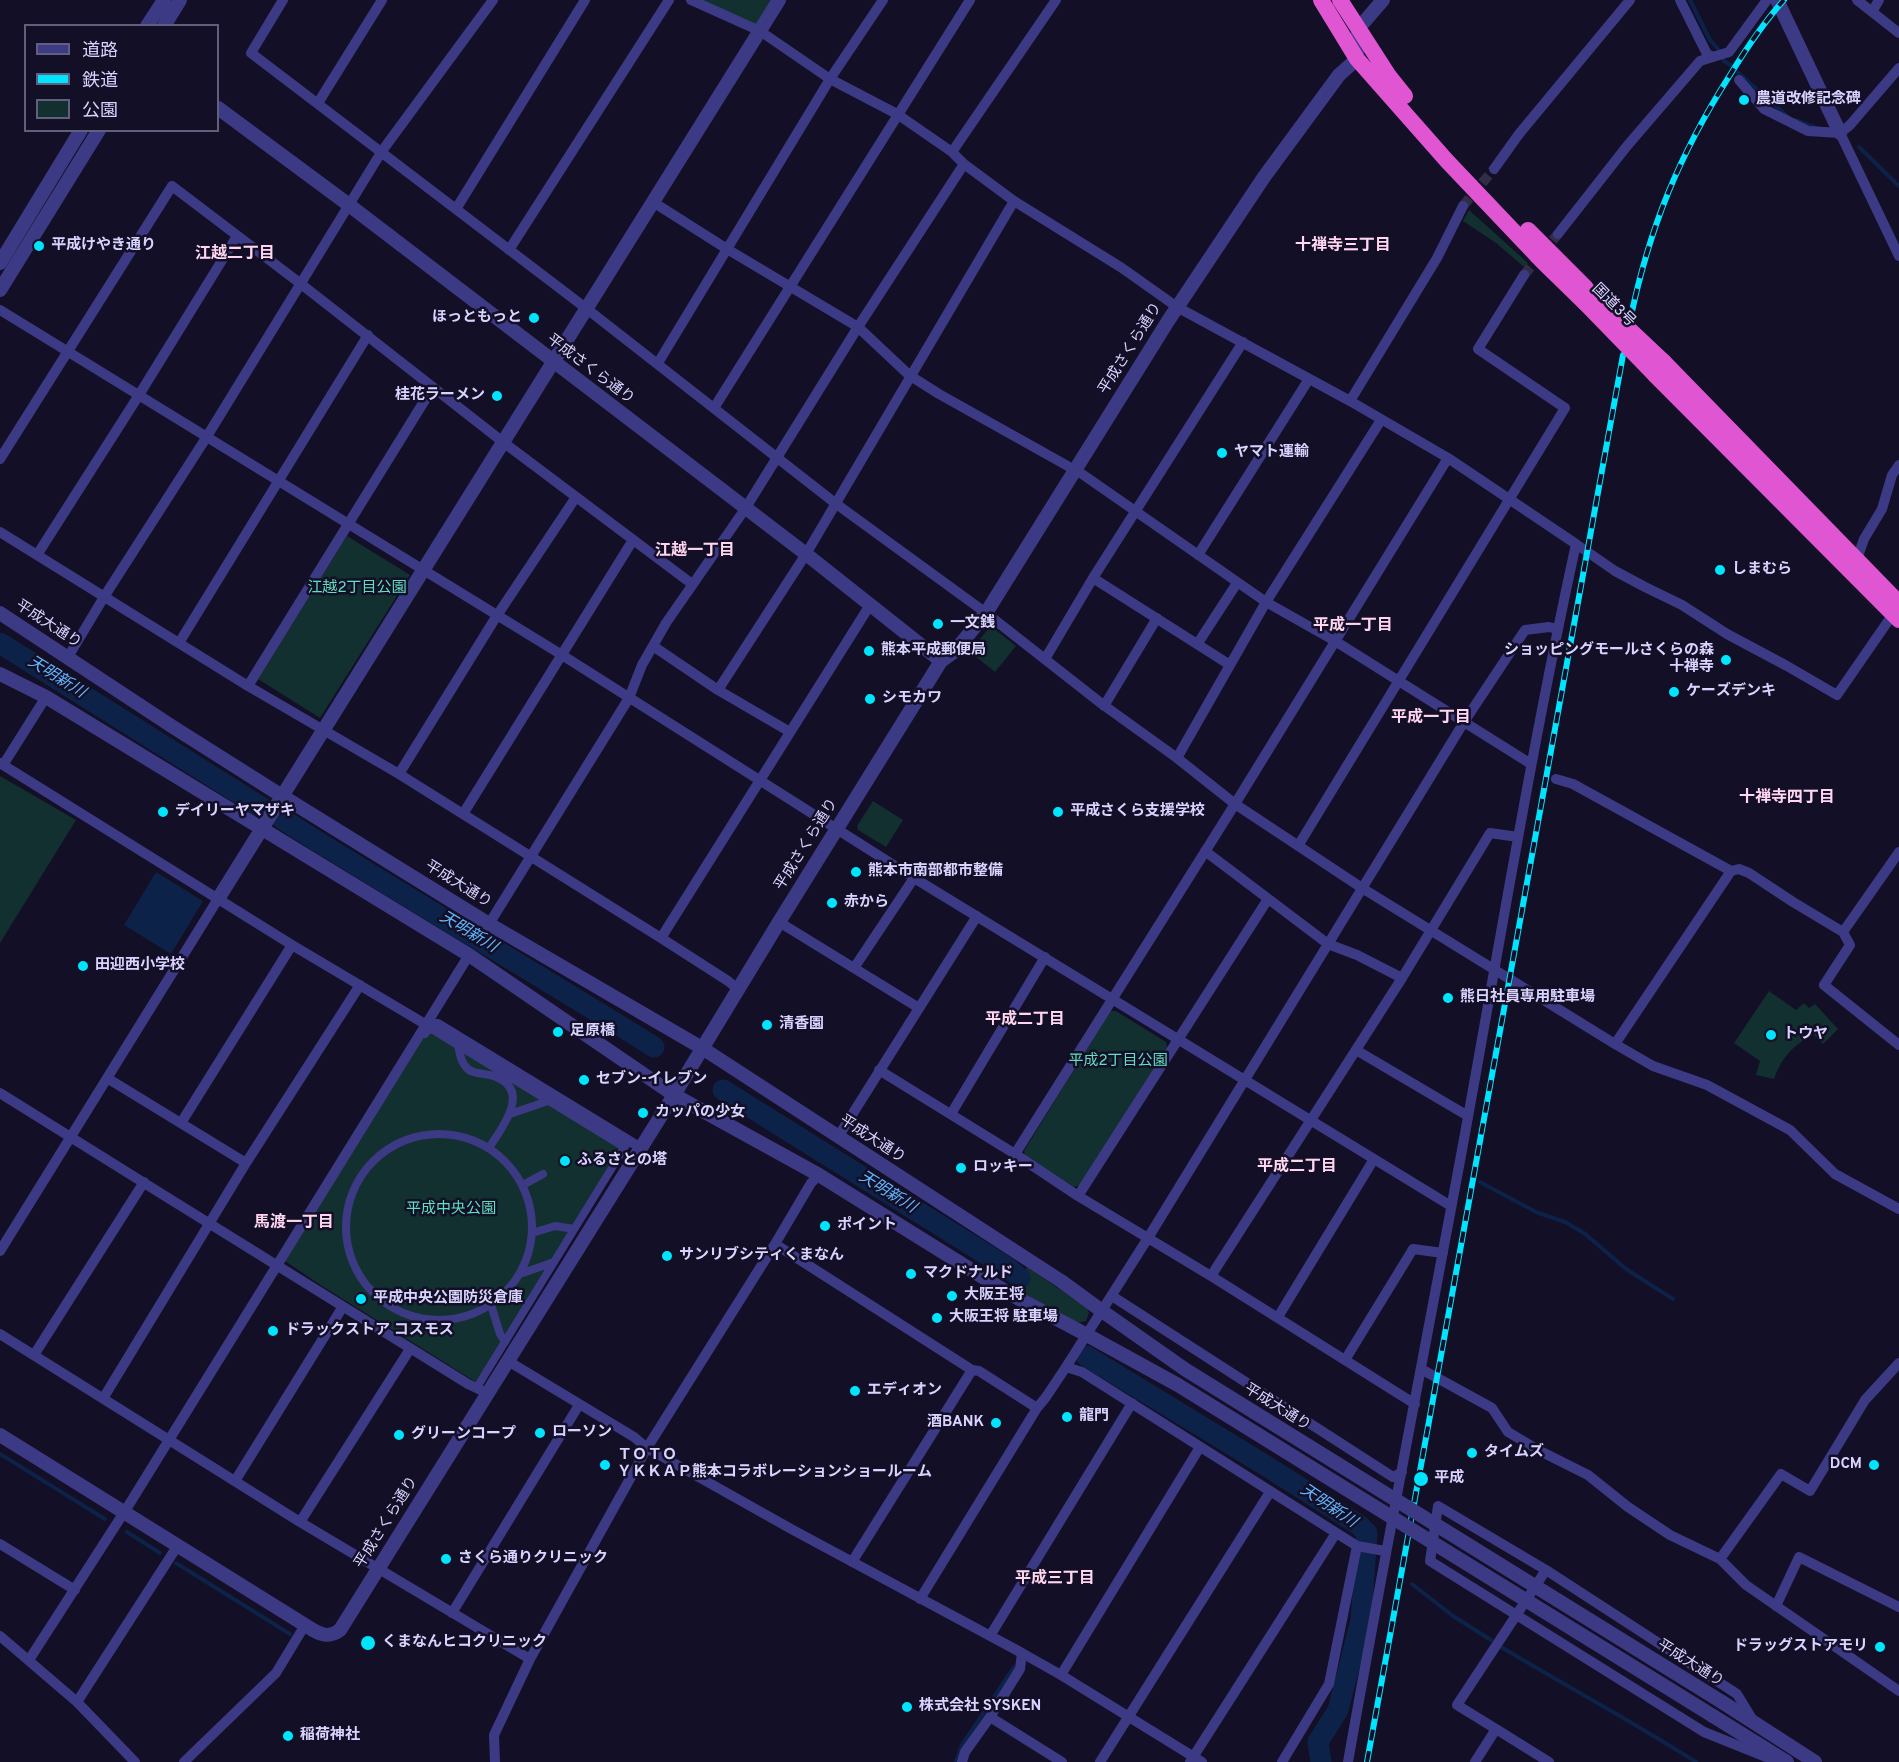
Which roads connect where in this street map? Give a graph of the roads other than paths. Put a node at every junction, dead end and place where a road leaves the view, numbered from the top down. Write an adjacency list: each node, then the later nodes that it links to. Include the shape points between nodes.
1 (164, 0): 23 (street)
2 (180, 0): 24 (street)
3 (283, 0): 33 (street, via 251,52)
4 (382, 0): 33 (street)
5 (493, 0): 39 (street)
6 (585, 0): 47 (street)
7 (669, 0): 51 (street)
8 (691, 0): 26 (street)
9 (778, 0): 26 (street)
10 (883, 0): 31 (street)
11 (970, 0): 35 (street)
12 (1056, 0): 40 (street)
13 (1321, 0): 29 (highway, 国道3号)
14 (1340, 0): 25 (highway, 国道3号)
15 (1383, 0): 25 (street)
16 (1630, 0): 42 (street, via 1518,134)
17 (1680, 0): 28 (street, via 1707,54)
18 (1767, 0): 28 (street, via 1729,52)
19 (1777, 0): 38 (street)
20 (1857, 0): 22 (street)
21 (1879, 0): 22 (street)
22 (1872, 12): 27 (street)
23 (148, 24)
24 (165, 24)
25 (1358, 29): 29 (street); 58 (highway, 国道3号, via 1423,119)
26 (760, 31): 31 (street); 44 (street)
27 (1899, 33)
28 (1715, 56): 48 (street, via 1700,61)
29 (1357, 59): 58 (highway, 国道3号, via 1542,261); 59 (street, 平成さくら通り, via 1339,75 1264,177)
30 (1899, 68): 38 (street)
31 (830, 79): 35 (street); 50 (street)
32 (1739, 80): 38 (street, via 1764,110 1808,131)
33 (318, 103): 39 (street)
34 (219, 109): 45 (street, 平成さくら通り)
35 (897, 114): 40 (street); 56 (street)
36 (80, 132): 53 (street)
37 (98, 132): 57 (street)
38 (1840, 133): 52 (street)
39 (382, 151): 45 (street); 47 (street)
40 (952, 152): 41 (street)
41 (964, 164): 43 (street); 62 (street)
42 (1494, 169)
43 (1014, 201): 59 (street); 69 (street)
44 (653, 202): 50 (street); 60 (street)
45 (349, 205): 55 (street); 66 (street, 平成さくら通り)
46 (1462, 206): 73 (street, via 1437,258)
47 (456, 209): 51 (street)
48 (1558, 234)
49 (237, 236): 55 (street); 65 (street, via 172,186); 72 (street)
50 (727, 249): 56 (street); 67 (street)
51 (509, 250): 60 (street)
52 (1899, 256)
53 (0, 262)
54 (1524, 275): 85 (street, via 1478,349 1565,408)
55 (301, 284): 63 (street); 76 (street)
56 (792, 286): 62 (street); 74 (street)
57 (0, 290)
58 (1590, 299): 68 (highway, 国道3号, bridge)
59 (1177, 307): 64 (street); 82 (street, 平成さくら通り)
60 (586, 309): 66 (street); 67 (street)
61 (0, 310): 65 (street)
62 (858, 327): 69 (street); 78 (street)
63 (368, 336): 71 (street); 83 (street)
64 (1243, 342): 70 (street); 88 (street)
65 (68, 353): 72 (street); 80 (street)
66 (553, 362): 77 (street); 87 (street, 平成さくら通り)
67 (658, 363): 74 (street)
68 (1659, 368): 96 (highway, 国道3号); 104 (highway, 国道3号)
69 (909, 375): 82 (street); 86 (street)
70 (1310, 379): 73 (street); 95 (street)
71 (432, 387): 77 (street); 89 (street)
72 (139, 395): 76 (street); 94 (street)
73 (1350, 401): 75 (street)
74 (714, 408): 78 (street)
75 (1381, 420): 79 (street); 102 (street)
76 (206, 438): 83 (street); 101 (street)
77 (503, 442): 84 (street); 97 (street)
78 (777, 457): 86 (street); 87 (street)
79 (1448, 458): 85 (street); 110 (street)
80 (0, 459)
81 (1899, 465): 96 (street)
82 (1075, 471): 88 (street); 106 (street, 平成さくら通り)
83 (278, 482): 89 (street); 111 (street)
84 (576, 497): 91 (street); 107 (street)
85 (1510, 500): 92 (street); 120 (street)
86 (835, 502): 93 (street); 106 (street)
87 (745, 509): 93 (street, 平成さくら通り); 100 (street)
88 (1136, 512): 95 (street); 98 (street)
89 (348, 524): 97 (street); 121 (street)
90 (0, 532): 94 (street)
91 (633, 540): 100 (street); 114 (street)
92 (1575, 544): 104 (street, via 1615,571 1837,695); 109 (street)
93 (806, 554): 103 (street, 平成さくら通り); 122 (street)
94 (37, 555): 101 (street)
95 (1198, 555): 99 (street)
96 (1857, 560): 104 (highway, 国道3号)
97 (422, 571): 107 (street); 127 (street)
98 (1093, 578): 108 (street); 116 (street)
99 (1238, 583): 102 (street); 112 (street)
100 (692, 584): 113 (street)
101 (104, 597): 111 (street); 115 (street)
102 (1266, 602): 110 (street); 118 (street)
103 (870, 605): 117 (street, 平成さくら通り); 128 (street)
104 (1897, 612)
105 (0, 613): 115 (street, 平成大通り)
106 (986, 613): 116 (street); 117 (street, 平成さくら通り, via 955,651)
107 (496, 617): 114 (street); 132 (street)
108 (1157, 618): 112 (street); 125 (street)
109 (1557, 629): 126 (street, via 1525,630); 131 (street)
110 (1335, 642): 120 (street); 136 (street)
111 (179, 643): 121 (street)
112 (1198, 643): 118 (street)
113 (653, 646): 122 (street); 124 (street)
114 (562, 655): 124 (street); 137 (street)
115 (68, 657): 135 (street, 平成大通り)
116 (1045, 658): 125 (street)
117 (941, 661): 139 (street, 平成さくら通り)
118 (1230, 665): 129 (street)
119 (0, 674): 123 (street)
120 (1399, 681): 126 (street); 141 (street)
121 (248, 686): 127 (street)
122 (718, 690): 128 (street)
123 (46, 697): 130 (street); 138 (street)
124 (628, 698): 134 (street); 144 (street)
125 (1104, 706): 129 (street)
126 (1464, 722): 131 (street); 147 (street)
127 (322, 731): 132 (street); 135 (street)
128 (790, 732): 134 (street)
129 (1177, 758): 136 (street)
130 (2, 764): 148 (street)
131 (1531, 764): 140 (street)
132 (399, 774): 137 (street)
133 (1556, 779): 145 (street, via 1573,784)
134 (759, 781): 139 (street); 155 (street)
135 (280, 800): 138 (street); 152 (street, 平成大通り)
136 (1235, 804): 141 (street); 142 (street)
137 (464, 814): 144 (street)
138 (263, 827): 148 (street); 158 (street)
139 (837, 829): 146 (street); 151 (street, 平成さくら通り)
140 (1518, 837): 153 (street, via 1490,833); 161 (street)
141 (1298, 846): 147 (street)
142 (1205, 851): 149 (street); 165 (street)
143 (1899, 852): 154 (street)
144 (530, 856): 152 (street); 155 (street)
145 (1731, 871): 154 (street, via 1749,873); 170 (street)
146 (914, 878): 150 (street); 160 (street)
147 (1362, 888): 153 (street); 156 (street)
148 (218, 899): 157 (street); 176 (street)
149 (1268, 899): 156 (street); 168 (street)
150 (977, 916): 159 (street); 166 (street)
151 (779, 922): 160 (street); 164 (street, 平成さくら通り)
152 (489, 924): 173 (street, 平成大通り)
153 (1431, 930): 161 (street); 162 (street)
154 (1843, 932): 172 (street, via 1850,945 1824,985)
155 (661, 938): 164 (street)
156 (1328, 944): 162 (street); 177 (street)
157 (292, 945): 163 (street); 185 (street)
158 (469, 955): 167 (street); 179 (street)
159 (1045, 957): 165 (street); 182 (street)
160 (854, 968): 166 (street)
161 (1493, 969): 170 (street); 183 (street)
162 (1402, 978): 174 (street)
163 (360, 985): 167 (street); 192 (street)
164 (739, 990): 173 (street, 平成さくら通り)
165 (1112, 998): 168 (street); 190 (street)
166 (919, 1008): 175 (street)
167 (425, 1024): 189 (street, via 438,1024); 208 (street, via 342,1166)
168 (1178, 1038): 177 (street); 197 (street)
169 (421, 1039): 171 (street, via 430,1028)
170 (1615, 1044): 199 (street, via 1653,1066 1707,1085 1782,1125 1835,1174)
171 (458, 1045): 180 (street); 181 (street, via 462,1061 470,1070 507,1083 512,1092)
172 (1899, 1045)
173 (702, 1047): 179 (street); 187 (street, 平成大通り)
174 (1356, 1050): 183 (street); 184 (street)
175 (879, 1070): 182 (street); 187 (street)
176 (106, 1078): 185 (street); 186 (street)
177 (1245, 1079): 184 (street); 203 (street)
178 (0, 1093): 186 (street)
179 (674, 1095): 189 (street, 平成さくら通り); 194 (street)
180 (549, 1101): 181 (street); 201 (street, via 625,1146)
181 (510, 1114): 188 (street)
182 (951, 1114): 190 (street)
183 (1468, 1116): 198 (street)
184 (1310, 1120): 191 (street); 210 (street)
185 (181, 1123): 192 (street)
186 (71, 1137): 195 (street); 205 (street)
187 (838, 1137): 214 (street, 平成大通り)
188 (489, 1148): 196 (street, via 504,1159); 212 (street, via 452,1134 422,1135 394,1145 371,1163 354,1188 346,1216 347,1246 357,1274 375,1297 402,1314 434,1322 466,1318)
189 (640, 1148): 222 (street, 平成さくら通り)
190 (1015, 1154): 197 (street)
191 (1374, 1159): 198 (street); 215 (street)
192 (246, 1163): 200 (street)
193 (543, 1174): 196 (street)
194 (819, 1175): 204 (street); 217 (street, via 1000,1288)
195 (144, 1182): 200 (street); 220 (street)
196 (524, 1185): 202 (street, via 533,1216)
197 (1078, 1196): 203 (street)
198 (1451, 1206): 206 (street)
199 (1899, 1209)
200 (210, 1223): 208 (street); 228 (street)
201 (574, 1229): 202 (street, via 555,1226); 207 (street)
202 (532, 1233): 209 (street, via 531,1249)
203 (1148, 1238): 210 (street); 211 (street)
204 (775, 1244): 226 (street); 236 (street)
205 (0, 1251)
206 (1443, 1253): 221 (street, via 1413,1249); 225 (street)
207 (554, 1262): 209 (street); 218 (street)
208 (278, 1265): 213 (street); 234 (street)
209 (520, 1274): 212 (street)
210 (1211, 1276): 215 (street)
211 (1112, 1296): 214 (street); 237 (street, via 1393,1477)
212 (491, 1305): 218 (street)
213 (342, 1308): 219 (street); 238 (street)
214 (1102, 1311): 217 (street); 268 (street, 平成大通り, bridge, via 1186,1370)
215 (1278, 1317): 221 (street)
216 (0, 1334): 220 (street)
217 (1087, 1335): 224 (street); 282 (street, bridge, via 1178,1385)
218 (505, 1342): 227 (street)
219 (410, 1349): 227 (street); 241 (street)
220 (34, 1355): 228 (street)
221 (1345, 1360): 230 (street)
222 (508, 1361): 227 (street, 平成さくら通り); 231 (street)
223 (1899, 1363): 247 (street, via 1864,1400 1810,1491 1781,1474)
224 (1066, 1366): 229 (street); 232 (street)
225 (1421, 1369): 230 (street); 247 (street, via 1492,1408 1508,1432 1588,1475 1670,1534)
226 (972, 1370): 232 (street); 248 (street)
227 (483, 1389): 249 (street, 平成さくら通り)
228 (104, 1397): 234 (street)
229 (1132, 1403): 235 (street); 259 (street)
230 (1415, 1404): 237 (street)
231 (579, 1405): 236 (street); 255 (street)
232 (1037, 1408): 252 (street)
233 (0, 1435): 240 (street, 平成さくら通り)
234 (168, 1439): 238 (street); 240 (street)
235 (1200, 1447): 239 (street); 263 (street)
236 (647, 1448): 248 (street); 261 (street)
237 (1402, 1472): 246 (street)
238 (235, 1481): 241 (street)
239 (1270, 1491): 242 (street); 267 (street)
240 (124, 1512): 244 (street, 平成さくら通り); 251 (street)
241 (300, 1522): 249 (street)
242 (1336, 1533): 245 (street); 270 (street)
243 (0, 1544): 251 (street)
244 (178, 1545): 257 (street, 平成さくら通り); 265 (street)
245 (1356, 1546): 246 (street); 277 (street, via 1329,1684)
246 (1385, 1551): 278 (street)
247 (1720, 1559): 253 (street, via 1746,1585)
248 (852, 1562): 252 (street)
249 (379, 1568): 255 (street); 257 (street, 平成さくら通り, via 340,1630 323,1635)
250 (1546, 1570): 256 (street); 256 (street, via 1438,1506 1430,1561); 268 (street, via 1737,1694)
251 (75, 1590): 262 (street)
252 (920, 1599): 259 (street)
253 (1776, 1606): 254 (street, via 1799,1557); 264 (street)
254 (1899, 1607)
255 (452, 1613): 261 (street)
256 (1516, 1613): 269 (street, via 1457,1705); 281 (street, via 1704,1732)
257 (305, 1625): 272 (street, via 276,1673)
258 (0, 1636): 262 (street)
259 (990, 1636): 260 (street)
260 (1022, 1653): 263 (street); 266 (street, via 1020,1669)
261 (530, 1659): 273 (street, via 494,1735)
262 (29, 1660): 265 (street)
263 (1061, 1675): 267 (street)
264 (1899, 1691)
265 (77, 1702): 271 (street)
266 (990, 1717): 274 (street); 275 (street)
267 (1128, 1717): 270 (street); 276 (street)
268 (1755, 1723): 283 (street, 平成大通り)
269 (1496, 1729): 279 (street); 280 (street)
270 (1195, 1760)
271 (135, 1762)
272 (184, 1762)
273 (495, 1762)
274 (962, 1762)
275 (1062, 1762)
276 (1100, 1762)
277 (1282, 1762)
278 (1348, 1762)
279 (1475, 1762)
280 (1549, 1762)
281 (1779, 1762)
282 (1787, 1762)
283 (1815, 1762)

